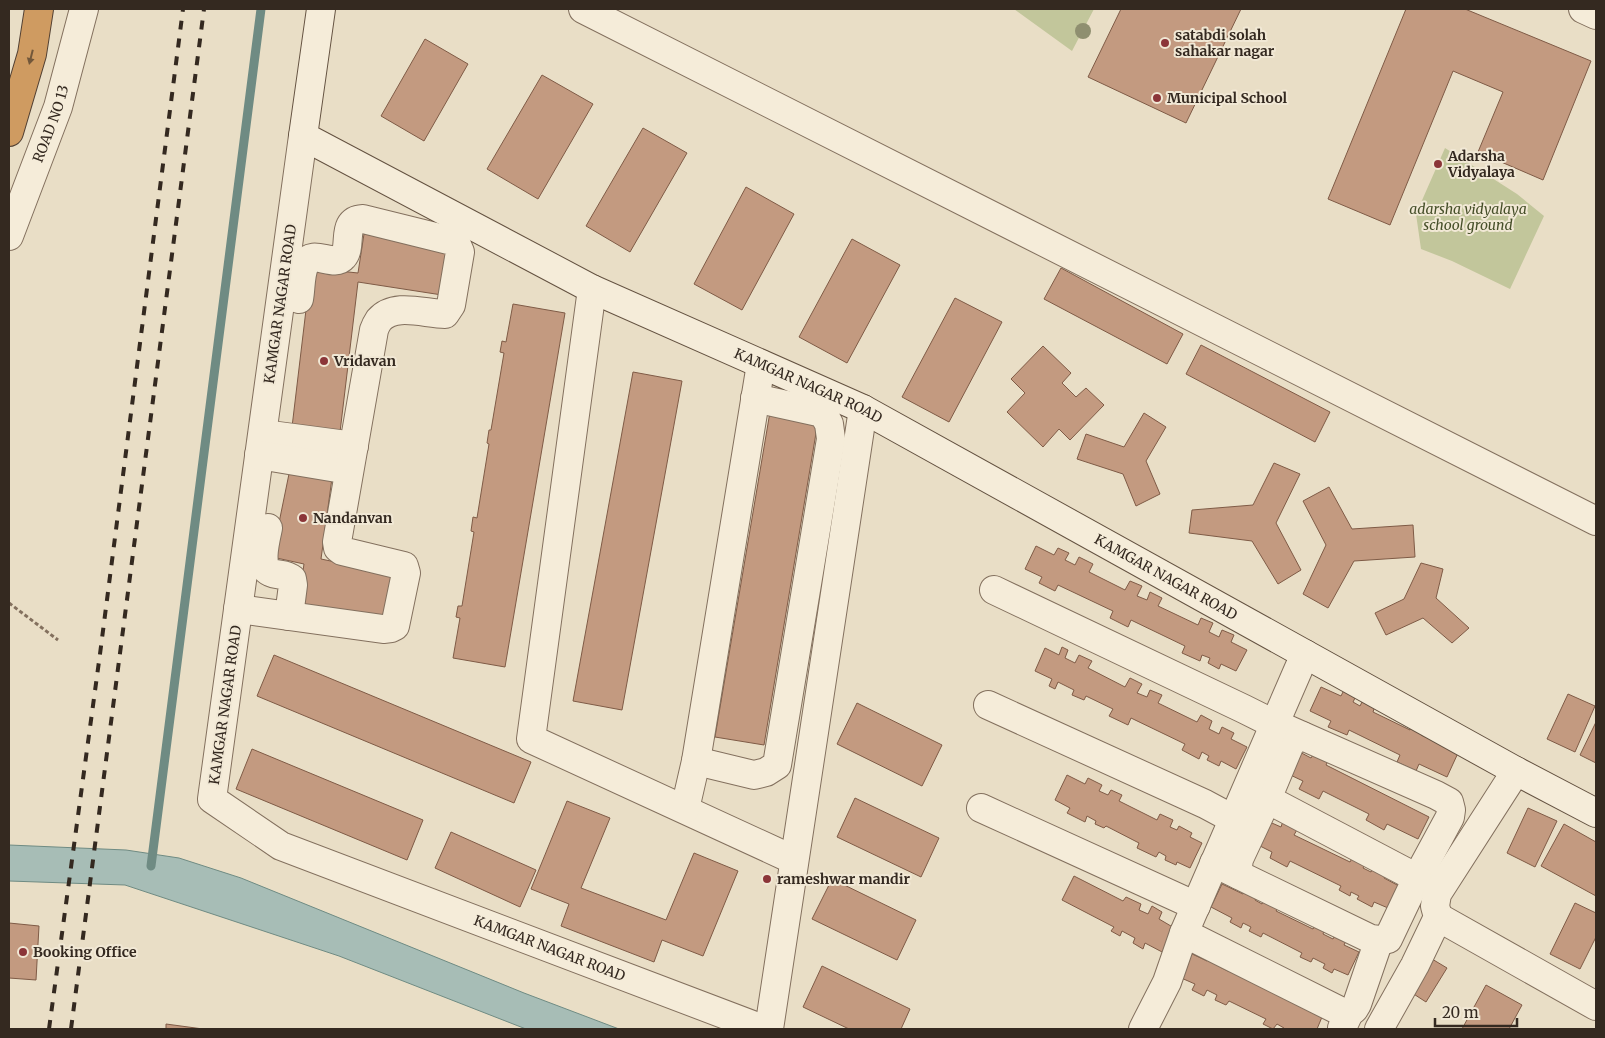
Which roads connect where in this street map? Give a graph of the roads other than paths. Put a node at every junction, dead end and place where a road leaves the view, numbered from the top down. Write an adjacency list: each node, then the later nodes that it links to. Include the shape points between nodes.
1 (39, 9): 7 (highway, one-way to 7, via 32,54)
2 (84, 9): 11 (street, ROAD NO 13, via 58,107)
3 (321, 9): 8 (street, KAMGAR NAGAR ROAD)
4 (584, 9): 20 (street)
5 (1583, 9): 6 (street)
6 (1596, 15)
7 (9, 132)
8 (303, 136): 9 (street, KAMGAR NAGAR ROAD); 13 (street, KAMGAR NAGAR ROAD)
9 (408, 191): 10 (street); 12 (street, KAMGAR NAGAR ROAD)
10 (400, 229): 13 (street, via 357,220 348,232 342,258 337,261 313,258 307,261); 18 (street, via 457,245 460,252 451,305 445,314 400,310 380,319 374,330)
11 (9, 236)
12 (592, 289): 14 (street, KAMGAR NAGAR ROAD); 32 (street, via 531,739)
13 (290, 297): 17 (street, KAMGAR NAGAR ROAD)
14 (761, 364): 15 (street); 16 (street, KAMGAR NAGAR ROAD)
15 (755, 398): 28 (street); 28 (street, via 823,413 829,424 830,449 777,765 754,775)
16 (863, 409): 24 (street, KAMGAR NAGAR ROAD); 35 (street)
17 (270, 446): 18 (street); 19 (street, KAMGAR NAGAR ROAD)
18 (352, 458): 23 (street, via 338,548 404,566 406,573 394,626 383,629)
19 (260, 516): 22 (street, KAMGAR NAGAR ROAD); 23 (street, via 265,568 292,579)
20 (1596, 522)
21 (994, 590): 26 (street)
22 (238, 609): 23 (street); 45 (street, KAMGAR NAGAR ROAD, via 212,799 281,846)
23 (289, 616)
24 (1304, 654): 26 (street); 29 (street, KAMGAR NAGAR ROAD)
25 (988, 704): 34 (street)
26 (1274, 724): 27 (street); 34 (street)
27 (1302, 736): 30 (street, via 1290,744); 38 (street, via 1449,802 1450,817)
28 (696, 761): 32 (street)
29 (1516, 771): 33 (street, KAMGAR NAGAR ROAD); 40 (street, via 1437,894 1434,906)
30 (1267, 799): 37 (street, via 1238,858); 38 (street)
31 (981, 808): 39 (street)
32 (685, 810): 35 (street)
33 (1596, 812)
34 (1233, 819): 36 (street)
35 (794, 860): 46 (street)
36 (1214, 863): 37 (street); 39 (street)
37 (1239, 875): 42 (street)
38 (1417, 878): 42 (street, via 1393,931 1388,939)
39 (1196, 906): 41 (street)
40 (1438, 917): 43 (street); 48 (street)
41 (1184, 933): 44 (street, via 1340,1011); 47 (street, via 1167,982)
42 (1379, 940): 44 (street, via 1357,1004)
43 (1596, 1006)
44 (1345, 1021)
45 (763, 1029)
46 (768, 1029)
47 (1142, 1029)
48 (1379, 1029)

